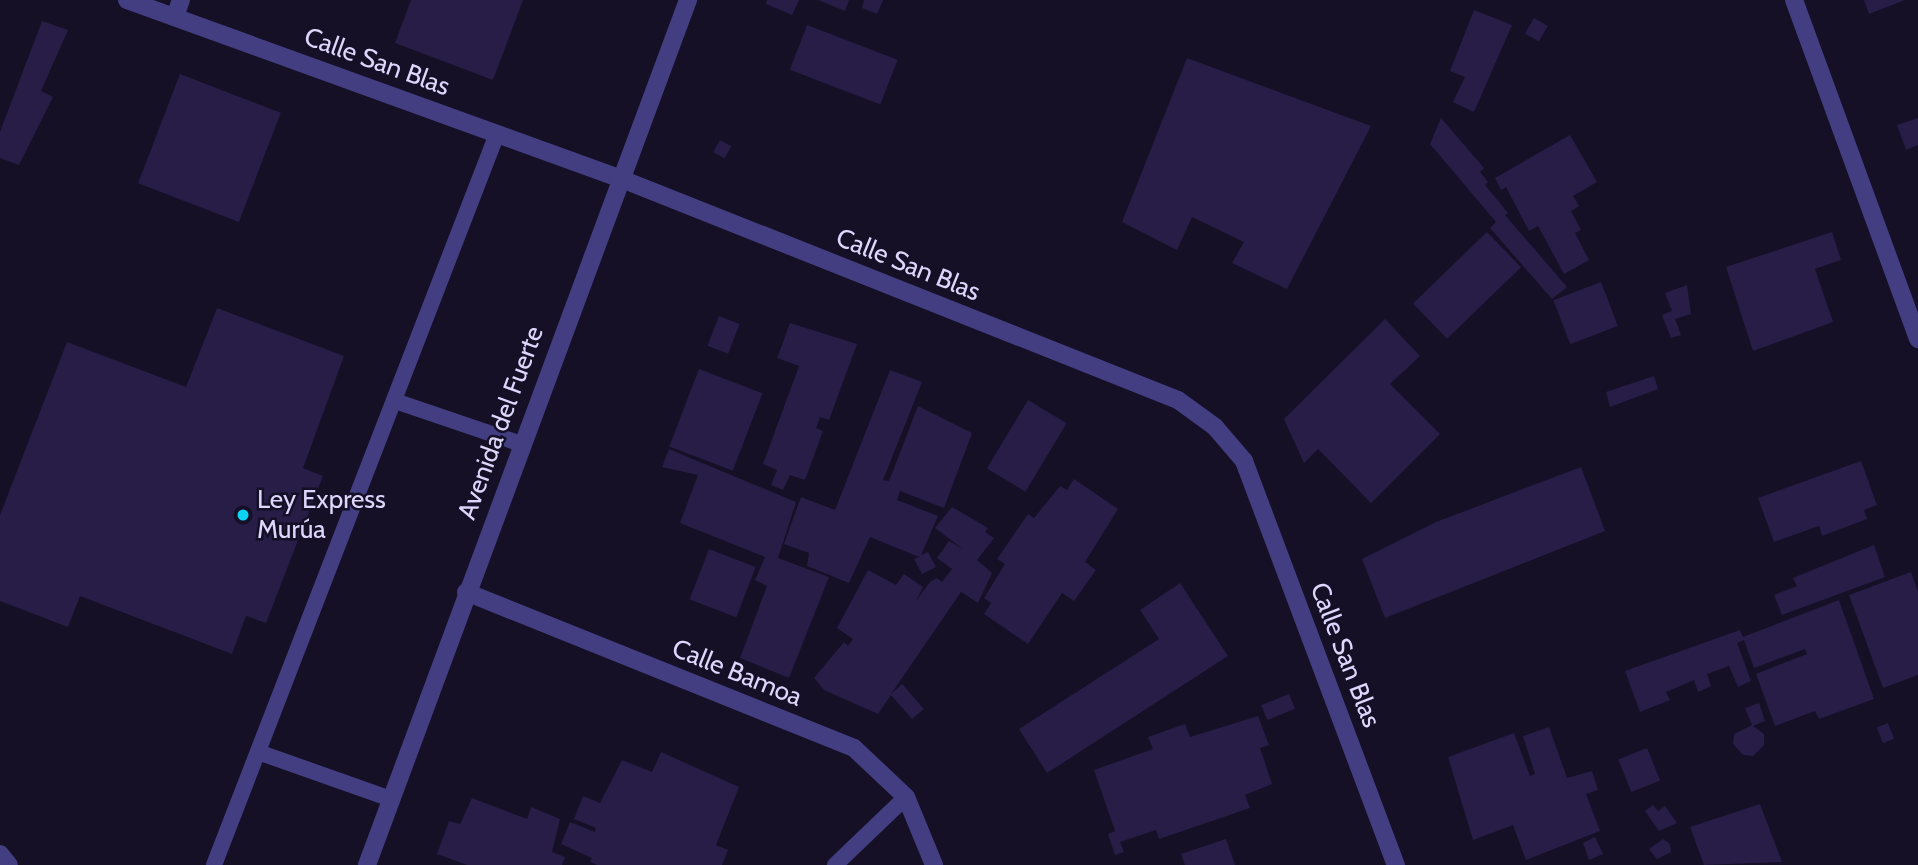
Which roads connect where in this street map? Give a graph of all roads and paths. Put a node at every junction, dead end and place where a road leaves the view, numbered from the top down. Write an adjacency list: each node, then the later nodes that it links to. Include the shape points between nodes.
1 (127, 0): 4 (street, Calle San Blas)
2 (688, 0): 6 (street, Avenida del Fuerte)
3 (1794, 0): 7 (street)
4 (178, 8): 5 (street, Calle San Blas)
5 (497, 134): 6 (street, Calle San Blas); 8 (lane)
6 (619, 178): 9 (street, Avenida del Fuerte); 20 (street, Calle San Blas, via 1178,400 1215,427 1244,461)
7 (1918, 339)
8 (395, 401): 9 (lane); 11 (lane)
9 (521, 444): 10 (street, Avenida del Fuerte)
10 (466, 592): 12 (street, Calle Bamoa, via 854,748); 13 (street, Avenida del Fuerte)
11 (258, 752): 13 (lane); 16 (lane)
12 (906, 797): 18 (lane); 19 (street, Calle Bamoa)
13 (391, 799): 17 (street, Avenida del Fuerte)
14 (0, 854): 15 (street)
15 (9, 865)
16 (214, 865)
17 (367, 865)
18 (835, 865)
19 (934, 865)
20 (1396, 865)

